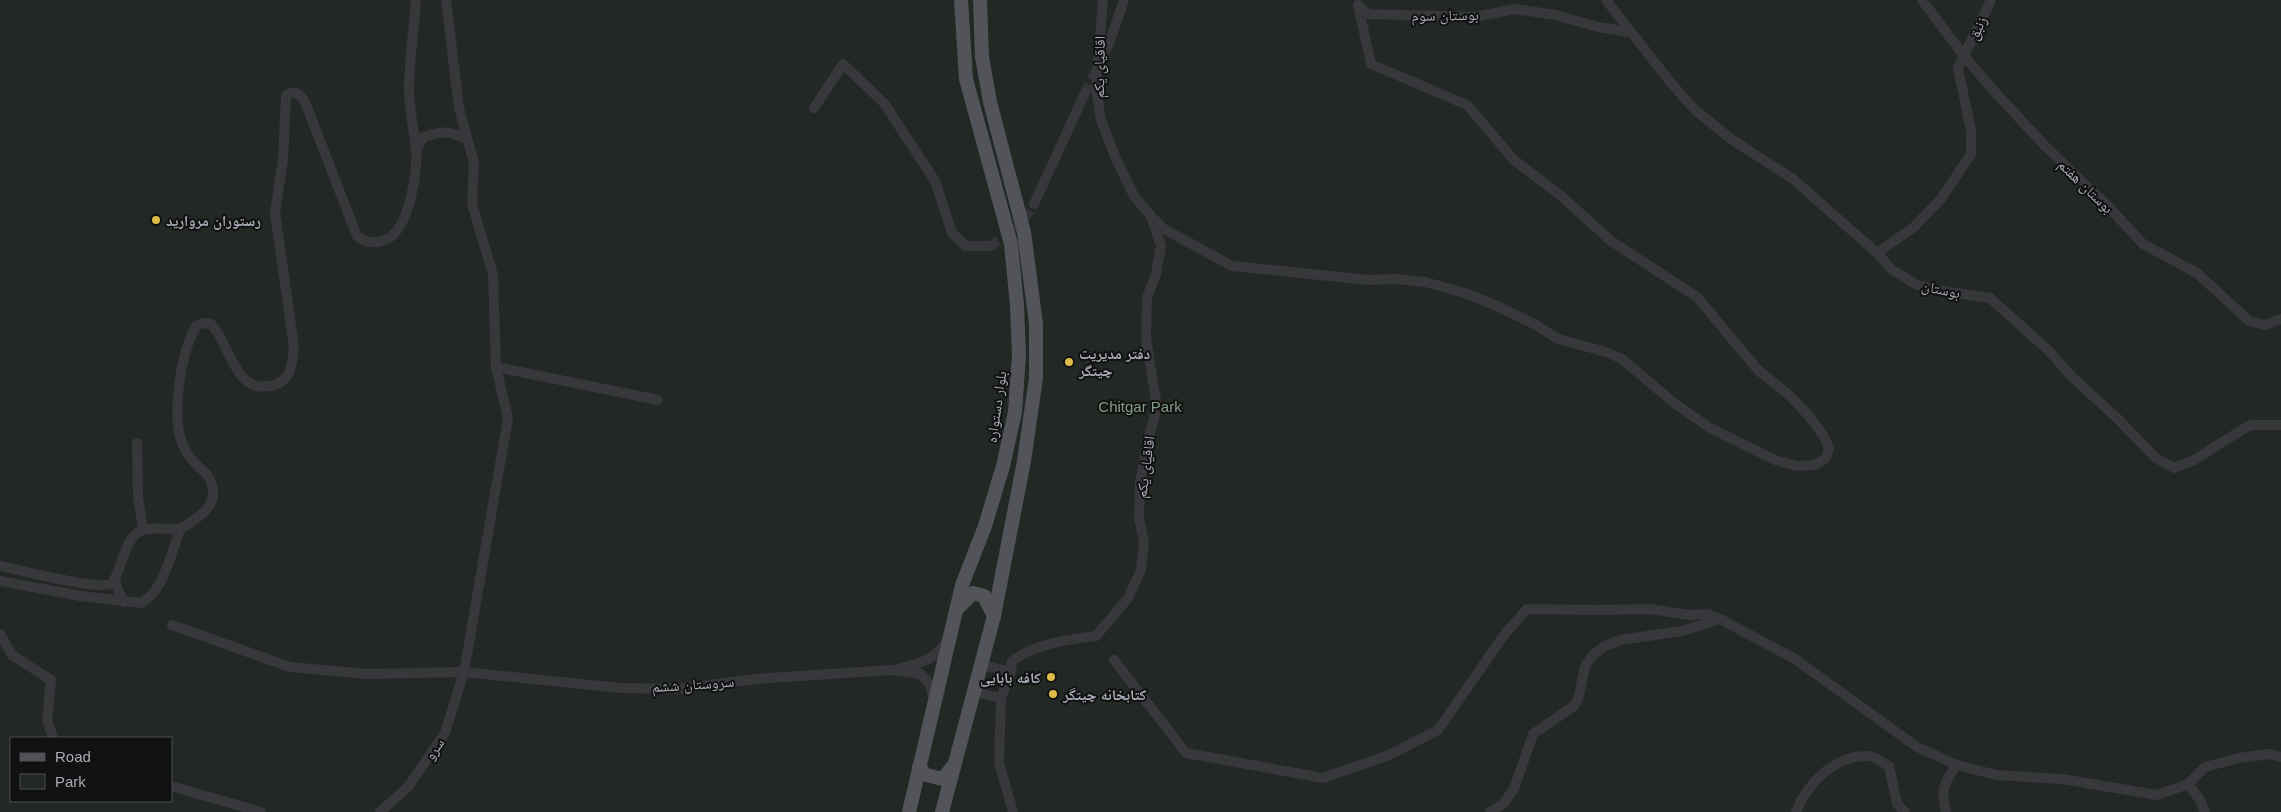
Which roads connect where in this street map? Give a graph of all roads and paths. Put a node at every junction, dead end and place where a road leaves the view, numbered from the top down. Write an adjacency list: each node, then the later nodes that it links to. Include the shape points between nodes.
1 (416, 0): 17 (street, via 409,84)
2 (446, 0): 16 (street, سرو, via 459,108)
3 (960, 0): 33 (main road, بلوار دستواره, via 966,79 1011,244 1018,306 1019,355 1014,412 1003,466 985,526 962,585)
4 (980, 0): 34 (main road, via 982,58 990,102 1024,232 1036,324 1036,378 1024,461)
5 (1103, 0): 19 (street, اقاقیای یکم, via 1096,87 1101,120 1134,196)
6 (1124, 0): 12 (street)
7 (1606, 0): 11 (street, بوستان)
8 (1922, 0): 13 (street, بوستان هفتم)
9 (1991, 0): 13 (street, زنبق)
10 (1359, 3): 11 (street, بوستان سوم, via 1368,14 1475,16 1515,9); 19 (street, via 1371,64 1467,105 1514,160 1560,195 1611,241 1697,297 1758,370 1809,416 1824,435 1829,448 1826,458 1815,465 1797,466 1775,460 1710,428 1674,403 1622,359 1558,339 1536,325 1466,293 1425,282 1369,280 1232,266 1164,230)
11 (1629, 32): 21 (street, بوستان, via 1695,110 1731,139 1793,179)
12 (1109, 44)
13 (1964, 56): 21 (street, زنبق, via 1958,68 1971,131 1970,154 1941,199 1914,227); 22 (street, بوستان هفتم, via 2046,147 2143,244 2197,273 2249,321 2265,325)
14 (1085, 93): 18 (street)
15 (814, 108): 20 (street, via 842,64 884,103 935,181 952,233 966,246)
16 (467, 140): 17 (street, via 454,132 438,132 423,137); 23 (street, سرو, via 474,163 472,204 492,275)
17 (416, 151): 27 (street, via 411,200 402,225 386,240 363,241 357,236 305,102 295,92 286,96 283,159 275,213 294,347 291,369 286,378 268,387 247,381 236,370 220,333 211,324 196,326 184,361 177,424 182,444 208,475 212,502 207,512)
18 (1034, 204)
19 (1152, 216): 43 (street, اقاقیای یکم, via 1161,246 1147,298 1146,339 1156,408 1140,482 1139,518 1144,542 1141,570 1128,598 1096,636 1053,642 1026,652 1012,661)
20 (990, 246)
21 (1877, 252): 25 (street, بوستان, via 1891,269 1917,285 1990,298 2048,350 2150,453 2174,468 2194,460 2250,425)
22 (2281, 318)
23 (496, 367): 24 (street); 42 (street, سرو, via 508,418)
24 (658, 400)
25 (2281, 425)
26 (137, 443): 28 (street, via 138,497)
27 (180, 529): 28 (street, via 153,527); 32 (street, via 158,586 149,599 140,603)
28 (143, 530): 30 (street, via 134,534 128,544)
29 (0, 566): 30 (street, via 101,586 110,584)
30 (115, 578): 32 (street)
31 (0, 582): 32 (street)
32 (124, 602)
33 (956, 612): 34 (main road, via 973,593 984,596); 37 (main road, بلوار دستواره)
34 (994, 616): 40 (main road)
35 (1720, 619): 39 (street, via 1708,614 1690,616 1650,609 1527,609 1504,635 1438,730 1389,755 1323,778 1186,753); 50 (street, via 1796,659 1917,747); 59 (street, via 1682,631 1620,640 1593,655 1585,666 1574,706 1533,734 1514,789 1503,804)
36 (172, 625): 42 (street, سروستان ششم, via 290,667 366,674)
37 (952, 633): 41 (street, via 939,653 925,662); 46 (main road, بلوار دستواره)
38 (0, 634): 47 (street, via 12,655 51,680 47,720)
39 (1114, 660)
40 (982, 665): 43 (street); 44 (main road)
41 (891, 670): 42 (street, سروستان ششم, via 756,678 678,688 620,688); 46 (street, via 921,674 930,685)
42 (464, 672): 55 (street, سرو, via 445,732 408,787)
43 (1011, 672): 45 (street, اقاقیای یکم)
44 (975, 692): 45 (street); 49 (main road)
45 (1001, 698): 58 (street, اقاقیای یکم, via 999,763)
46 (934, 704): 51 (main road, بلوار دستواره)
47 (53, 737)
48 (2281, 757): 52 (street, via 2270,754 2205,766)
49 (955, 764): 51 (main road, via 942,779 926,775); 57 (main road)
50 (1957, 765): 52 (street, via 1996,775 2062,779 2157,795); 62 (street, via 1946,778)
51 (919, 766): 56 (main road, بلوار دستواره)
52 (2188, 784): 63 (street)
53 (172, 786): 54 (street)
54 (261, 812)
55 (380, 812)
56 (908, 812)
57 (942, 812)
58 (1013, 812)
59 (1490, 812)
60 (1796, 812): 61 (street, via 1819,776 1856,756 1871,756 1890,766 1897,804)
61 (1905, 812)
62 (1946, 812)
63 (2205, 812)

